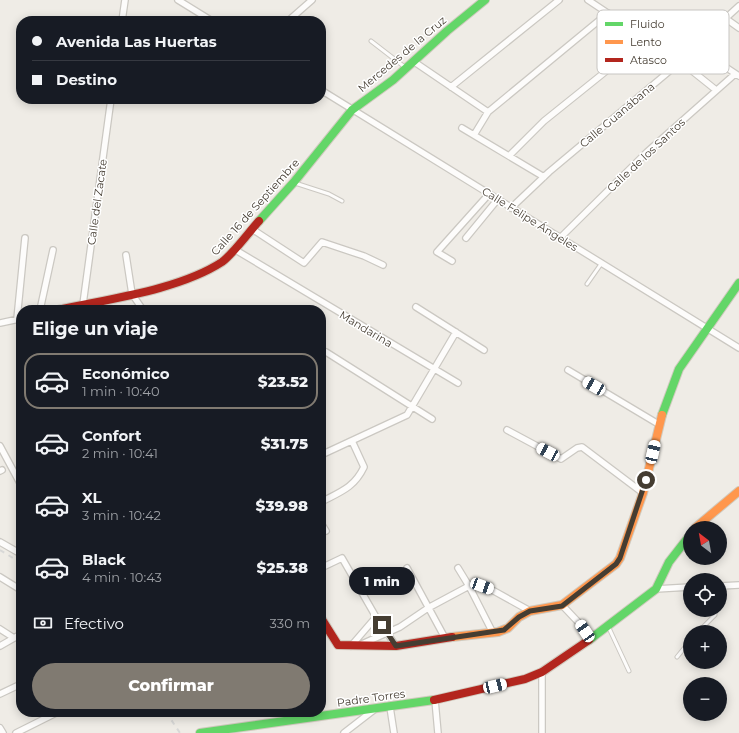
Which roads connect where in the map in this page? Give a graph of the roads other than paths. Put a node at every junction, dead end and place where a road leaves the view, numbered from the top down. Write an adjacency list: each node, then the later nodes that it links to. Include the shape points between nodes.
1 (125, 0): 10 (street)
2 (178, 0): 11 (street)
3 (312, 0): 12 (street)
4 (485, 0): 17 (street, Mercedes de la Cruz)
5 (559, 0): 23 (street)
6 (588, 0): 8 (street)
7 (739, 6): 9 (street, Calle Guanábana)
8 (603, 10)
9 (729, 15)
10 (123, 16)
11 (204, 16)
12 (294, 16)
13 (729, 21): 15 (street)
14 (597, 22): 28 (street)
15 (739, 28)
16 (371, 41): 18 (lane)
17 (413, 61): 18 (street, Mercedes de la Cruz); 23 (street)
18 (406, 68): 27 (street, Mercedes de la Cruz)
19 (602, 74): 31 (street, via 544,121)
20 (667, 74): 32 (street, Calle Guanábana)
21 (696, 74): 24 (street)
22 (737, 75): 24 (street, Calle de los Santos)
23 (450, 87): 28 (street)
24 (716, 90): 41 (street, Calle de los Santos)
25 (326, 93): 27 (street, Calle Felipe Ángeles)
26 (110, 104): 51 (street, Calle del Zacate)
27 (352, 110): 33 (street, Calle 16 de Septiembre); 34 (street, Calle Felipe Ángeles)
28 (488, 112): 30 (street)
29 (462, 128): 30 (street)
30 (474, 135): 31 (street)
31 (509, 156): 32 (street)
32 (544, 177): 37 (street, Calle Guanábana)
33 (294, 182): 36 (lane); 38 (street, Calle 16 de Septiembre)
34 (489, 194): 35 (street, Calle Felipe Ángeles); 45 (street, via 437,252)
35 (498, 200): 37 (street, Calle Felipe Ángeles); 40 (street)
36 (342, 201)
37 (511, 208): 41 (street, Calle Felipe Ángeles)
38 (252, 228): 42 (street, Calle 16 de Septiembre); 47 (street, via 304,263 322,242)
39 (25, 238): 52 (street)
40 (466, 238)
41 (560, 238): 46 (street, Calle Felipe Ángeles)
42 (234, 249): 50 (street, Calle 16 de Septiembre, via 223,261 208,270); 64 (street, Mandarina)
43 (53, 250): 53 (street)
44 (126, 255): 50 (street)
45 (452, 261)
46 (601, 264): 49 (lane); 59 (street, Calle Felipe Ángeles)
47 (383, 265)
48 (739, 283): 59 (street)
49 (587, 284)
50 (132, 294): 51 (street, Calle 16 de Septiembre); 55 (street)
51 (83, 304): 54 (street, Calle 16 de Septiembre)
52 (20, 305)
53 (41, 305)
54 (79, 305)
55 (140, 305)
56 (416, 307): 60 (street)
57 (16, 320): 58 (street)
58 (0, 323)
59 (707, 327): 61 (street, Calle Felipe Ángeles); 69 (street, via 679,369)
60 (456, 332): 62 (street); 64 (street)
61 (739, 348)
62 (484, 350)
63 (326, 352): 67 (street)
64 (434, 370): 66 (street, Mandarina); 67 (street)
65 (568, 370): 69 (street)
66 (458, 383)
67 (412, 407): 68 (street); 71 (street, via 398,420)
68 (432, 419)
69 (660, 425): 76 (street)
70 (507, 430): 76 (street, via 561,459 577,448 582,448)
71 (352, 441): 73 (street); 77 (street, via 364,467 362,472 352,486)
72 (0, 446): 74 (street)
73 (326, 453)
74 (16, 476)
75 (739, 491): 78 (street)
76 (643, 493): 92 (street, via 616,564)
77 (326, 499)
78 (703, 521)
79 (0, 542): 81 (street)
80 (683, 544): 91 (street, via 668,562)
81 (16, 551)
82 (326, 566): 95 (street, via 342,558)
83 (407, 568): 93 (street)
84 (458, 568): 87 (street)
85 (0, 577): 89 (street)
86 (739, 585): 88 (street)
87 (469, 586): 93 (street); 94 (street, via 482,586); 102 (street)
88 (727, 586)
89 (16, 587)
90 (683, 587): 91 (street)
91 (656, 589): 97 (street, Padre Torres)
92 (562, 606): 94 (street); 105 (street, via 580,624)
93 (428, 608): 101 (street); 104 (street)
94 (530, 611): 102 (street, via 508,628)
95 (376, 617): 101 (street); 106 (street)
96 (713, 617): 98 (lane)
97 (608, 625): 105 (street, Padre Torres); 111 (lane)
98 (705, 625)
99 (326, 626): 106 (street, via 338,645)
100 (0, 629): 103 (street)
101 (388, 633): 106 (street); 108 (street)
102 (493, 633): 104 (street)
103 (14, 638): 107 (street)
104 (446, 638): 108 (street)
105 (589, 640): 112 (street, Padre Torres)
106 (355, 645): 108 (street)
107 (0, 646)
108 (396, 646)
109 (683, 650): 110 (lane)
110 (677, 657)
111 (629, 671)
112 (542, 672): 115 (street, Padre Torres, via 525,679); 128 (street)
113 (16, 686): 114 (street)
114 (0, 694)
115 (435, 700): 116 (street, Padre Torres); 127 (street)
116 (390, 707): 117 (street, Padre Torres); 126 (street)
117 (375, 709): 118 (street, Padre Torres); 125 (street)
118 (326, 716)
119 (48, 717): 123 (street)
120 (317, 717): 124 (street, Padre Torres)
121 (0, 728): 122 (street)
122 (3, 733)
123 (16, 733)
124 (200, 733)
125 (344, 733)
126 (394, 733)
127 (438, 733)
128 (542, 733)

